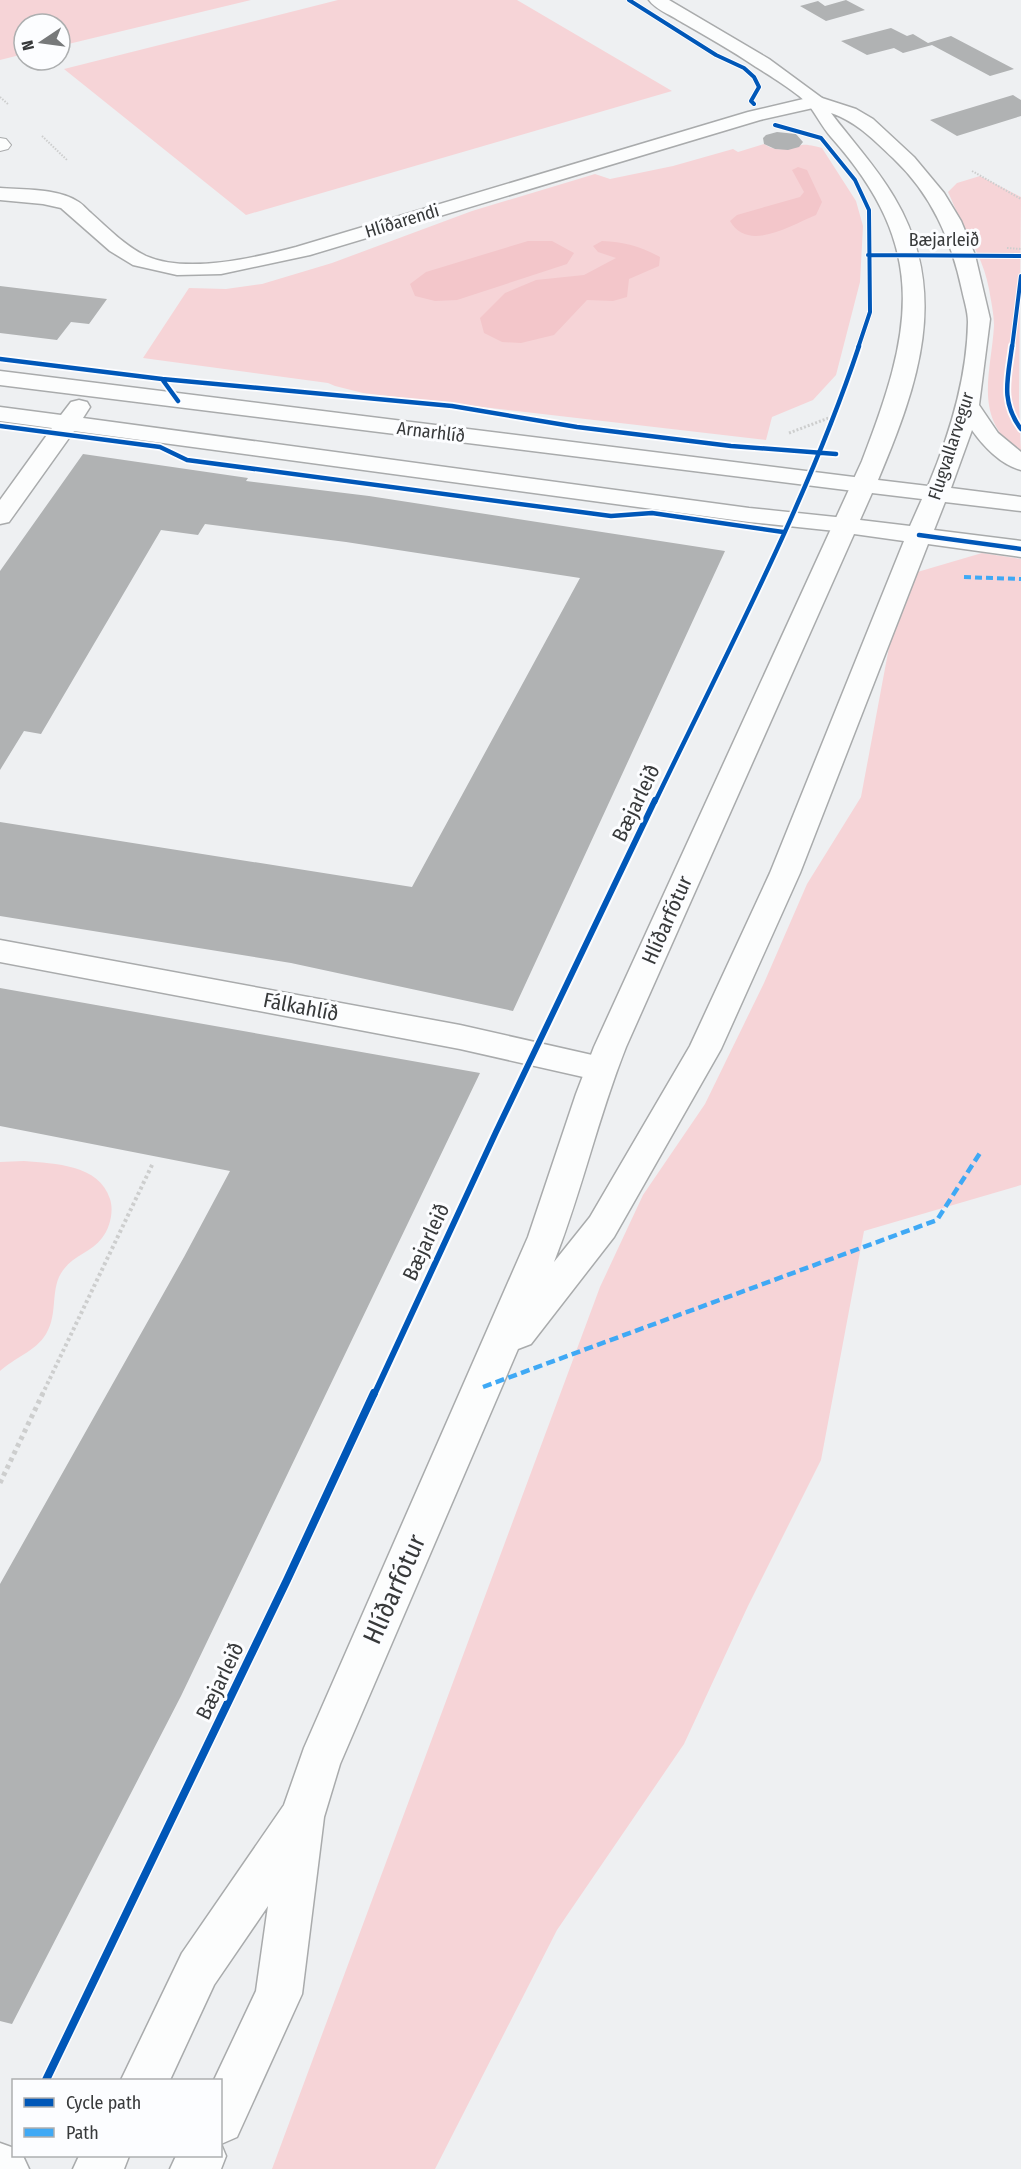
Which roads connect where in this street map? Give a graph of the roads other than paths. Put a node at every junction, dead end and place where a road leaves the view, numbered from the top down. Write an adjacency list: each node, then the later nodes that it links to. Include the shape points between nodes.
1 (657, 0): 2 (street, Flugvallarvegur, via 763,63)
2 (816, 102): 3 (street, Hlíðarendi, via 755,116 292,254 242,264 191,268 141,262 69,204); 6 (street, Flugvallarvegur, via 866,123 907,160 951,220 965,255 979,319); 10 (street, Flugvallarvegur, via 821,116 848,145 894,216 910,255 914,285 911,340 900,387)
3 (0, 194)
4 (0, 378): 5 (street, Arnarhlíð)
5 (91, 390): 8 (street); 10 (street, Arnarhlíð)
6 (968, 405): 9 (street, via 980,428); 11 (street, Flugvallarvegur)
7 (0, 414): 8 (street, Arnarhlíð)
8 (68, 422): 13 (street); 14 (street, Arnarhlíð)
9 (1021, 463)
10 (862, 485): 11 (street, Arnarhlíð); 14 (street, Hlíðarfótur)
11 (937, 494): 12 (street, Arnarhlíð); 15 (street, Flugvallarvegur)
12 (1021, 504)
13 (0, 518)
14 (844, 525): 15 (street, Arnarhlíð); 18 (street, Hlíðarfótur)
15 (919, 535): 16 (street, Arnarhlíð); 19 (street, Hlíðarfótur, via 785,873 705,1049 602,1227)
16 (1021, 549)
17 (0, 951): 18 (street, Fálkahlíð, via 460,1037)
18 (601, 1069): 19 (street, Hlíðarfótur, via 550,1226)
19 (494, 1363): 20 (street, Hlíðarfótur, via 319,1763)
20 (302, 1817): 21 (street, Hlíðarfótur, via 198,1969); 22 (street, Hlíðarfótur, via 279,1994)
21 (145, 2079)
22 (222, 2116)

